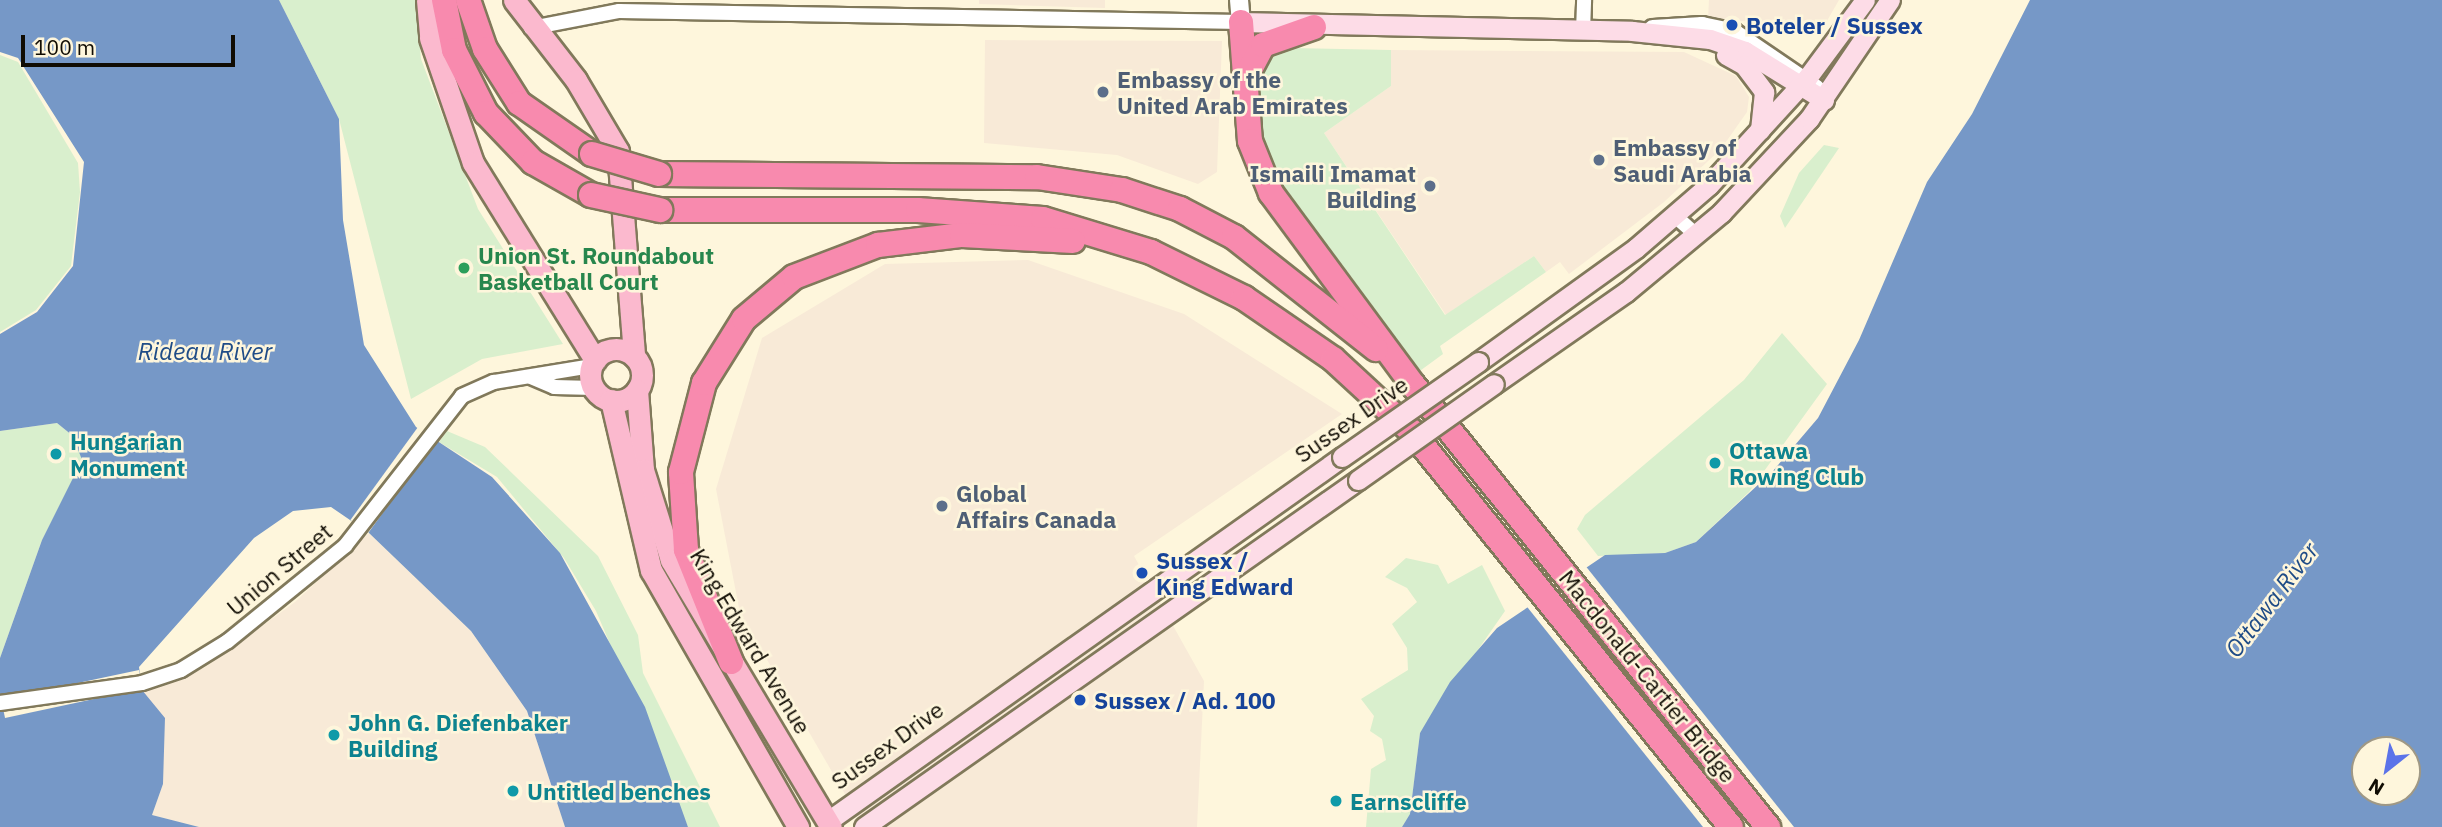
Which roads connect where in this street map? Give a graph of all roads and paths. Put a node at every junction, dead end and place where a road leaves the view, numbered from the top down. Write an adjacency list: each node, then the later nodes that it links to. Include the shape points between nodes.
1 (427, 0): 24 (main road, via 430,38 472,163)
2 (444, 0): 22 (highway, bridge, via 454,50 486,113 533,162 590,195 660,210 978,212 1043,219)
3 (468, 0): 26 (highway, bridge, via 485,49 519,103 592,154 659,174 1001,176 1122,190 1189,213 1259,253 1341,316)
4 (514, 0): 12 (main road)
5 (748, 0): 10 (street)
6 (1584, 0): 13 (street)
7 (1865, 0): 17 (main road, Sussex Drive)
8 (1890, 0): 18 (main road)
9 (1240, 11): 10 (street); 11 (main road); 16 (highway)
10 (746, 17): 12 (street, via 618,11)
11 (1314, 27): 13 (main road); 16 (highway, via 1263,45)
12 (531, 28): 23 (main road, via 576,80 618,151)
13 (1583, 32): 14 (main road)
14 (1632, 32): 15 (main road); 17 (street, via 1679,26 1726,30)
15 (1676, 36): 17 (main road, via 1730,45); 19 (main road, via 1730,57 1756,79 1765,100)
16 (1245, 78): 26 (highway, via 1249,132 1261,176)
17 (1803, 84): 18 (main road); 19 (main road, Sussex Drive)
18 (1824, 100): 21 (main road)
19 (1760, 132): 20 (main road, Sussex Drive)
20 (1674, 215): 21 (street); 29 (main road, Sussex Drive, bridge, via 1478,362)
21 (1696, 235): 30 (main road, bridge)
22 (1151, 252): 31 (highway, via 987,235 878,245 794,277 731,335 696,401 681,472 683,530 697,588); 36 (highway, Macdonald-Cartier Bridge, via 1244,298 1340,364 1417,438)
23 (634, 356): 24 (main road, via 611,350); 27 (main road, via 642,375)
24 (594, 371): 25 (street, Union Street); 25 (street, Union Street, via 554,387); 28 (main road)
25 (529, 377): 32 (street, Union Street, via 494,382 462,397 428,433 360,527 228,642 181,670 142,683)
26 (1414, 386): 37 (highway, Macdonald-Cartier Bridge)
27 (637, 390): 28 (main road); 31 (main road, King Edward Avenue, via 643,470 661,536)
28 (611, 400): 34 (main road, via 622,426 638,536 651,570)
29 (1113, 614): 30 (main road); 33 (main road, Sussex Drive)
30 (1132, 639): 35 (main road)
31 (731, 662): 33 (main road, King Edward Avenue)
32 (0, 703)
33 (826, 825)
34 (798, 827)
35 (864, 827)
36 (1731, 827)
37 (1768, 827)

